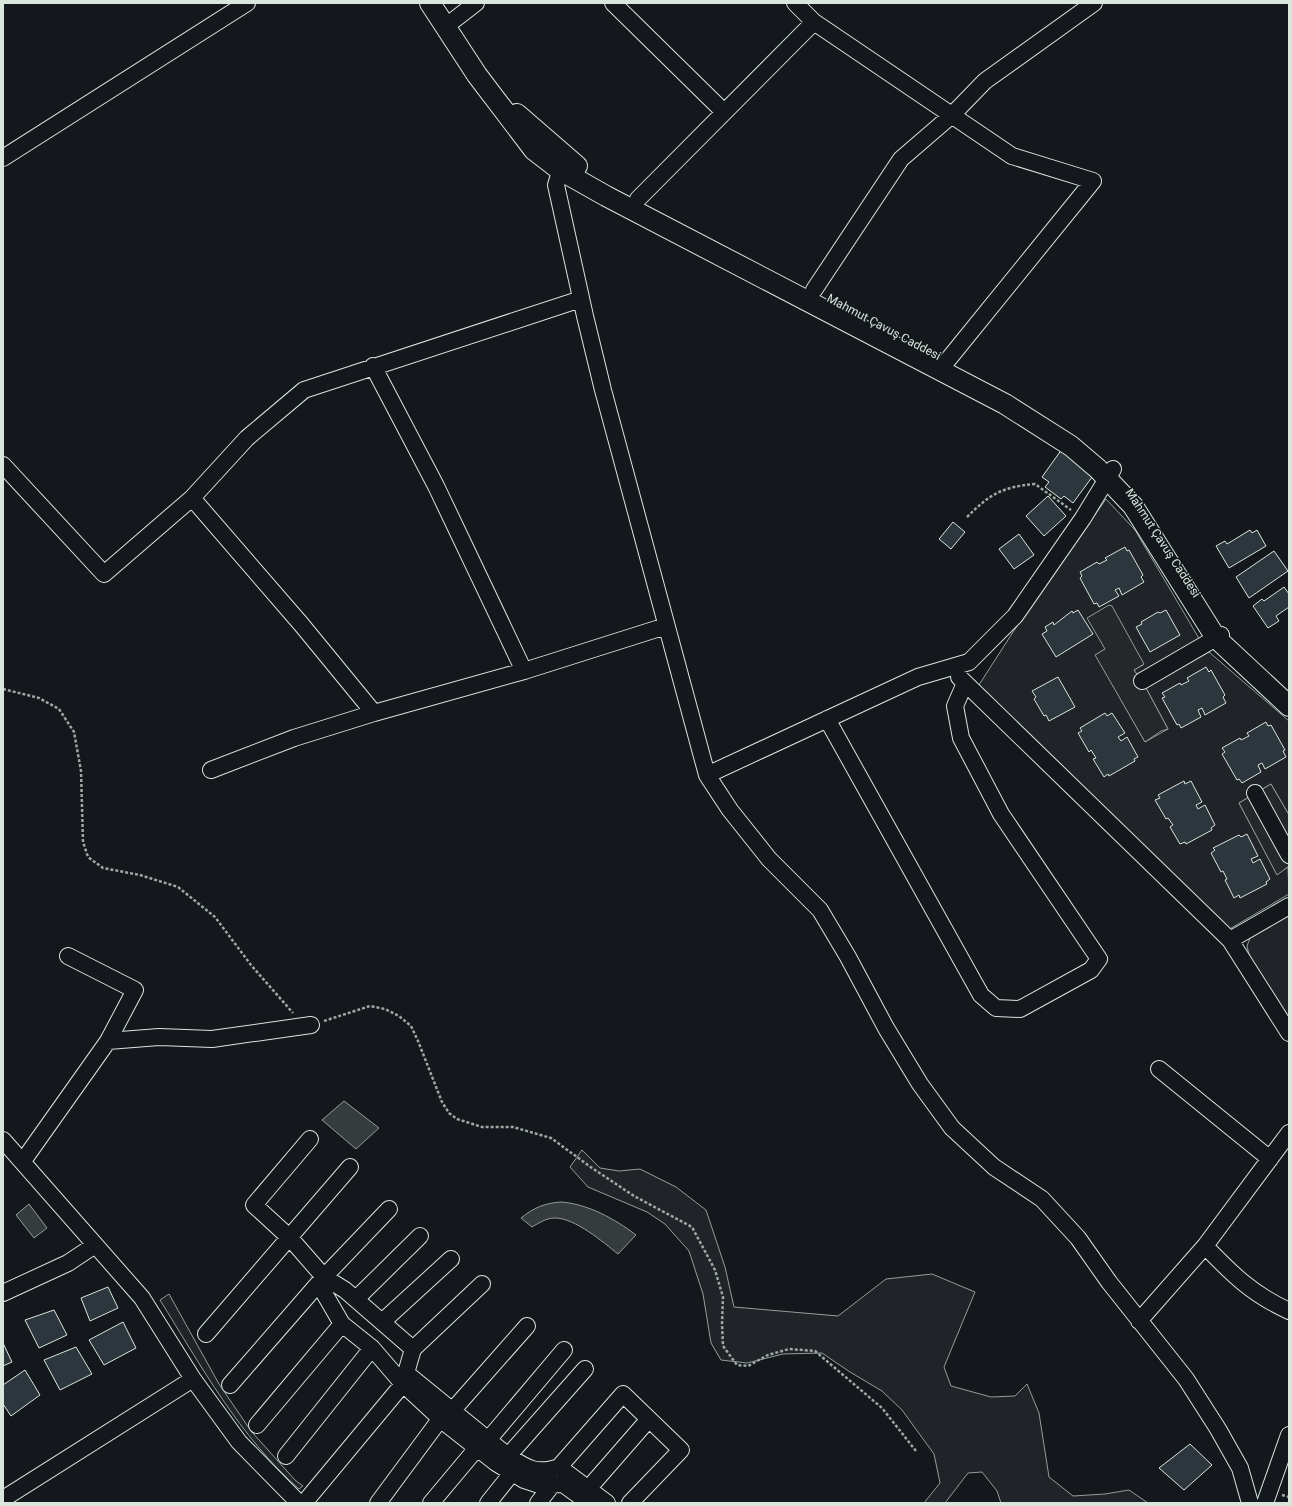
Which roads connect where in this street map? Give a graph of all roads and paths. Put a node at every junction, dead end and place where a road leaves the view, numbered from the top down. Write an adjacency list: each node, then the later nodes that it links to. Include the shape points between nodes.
1 (247, 3): 12 (street)
2 (430, 3): 13 (main road, via 514,126 534,150)
3 (443, 3): 8 (main road, Mahmut Çavuş Caddesi)
4 (476, 3): 8 (street)
5 (613, 3): 10 (street)
6 (795, 3): 9 (street)
7 (1094, 3): 11 (street, via 985,81)
8 (454, 20): 13 (main road, Mahmut Çavuş Caddesi, via 518,116)
9 (814, 22): 10 (street); 11 (street)
10 (724, 112): 14 (street)
11 (952, 116): 15 (street, via 901,159); 17 (street, via 1012,156 1093,181)
12 (3, 158)
13 (563, 164): 14 (main road, Mahmut Çavuş Caddesi, via 581,169); 16 (street, via 556,185); 20 (main road, via 606,196 1006,404 1071,446)
14 (638, 199): 15 (main road, Mahmut Çavuş Caddesi)
15 (814, 290): 17 (main road, Mahmut Çavuş Caddesi)
16 (581, 299): 18 (street); 24 (street)
17 (948, 361): 20 (main road, Mahmut Çavuş Caddesi, via 1068,430)
18 (374, 366): 21 (street, via 304,390 247,438); 27 (street, via 436,486)
19 (3, 465): 21 (street, via 104,574)
20 (1106, 481): 23 (street); 25 (main road, via 1133,506); 25 (main road, Mahmut Çavuş Caddesi, via 1145,512)
21 (192, 498): 33 (street)
22 (968, 517): 23 (path, via 991,495 1016,486 1035,484)
23 (1082, 518): 26 (street, via 1016,616 969,662)
24 (666, 626): 27 (street); 36 (street)
25 (1218, 637): 28 (street); 31 (main road, Mahmut Çavuş Caddesi); 32 (main road)
26 (950, 668): 29 (street); 34 (street, via 918,677)
27 (524, 671): 33 (street)
28 (1142, 681)
29 (965, 682): 34 (street, via 955,706 961,738 1001,814 1099,959 1091,970 1020,1009 996,1008 980,995); 40 (street)
30 (3, 689): 42 (path, via 39,698 59,709 74,732 81,770 83,842 88,857 103,868 178,887 215,917 296,1017)
31 (1289, 696)
32 (1289, 706)
33 (374, 713): 35 (street, via 294,738)
34 (827, 719): 36 (street)
35 (211, 770)
36 (707, 775): 63 (street, via 730,810 769,859 820,910 886,1028 920,1084 952,1128 994,1167 1042,1199 1078,1238)
37 (1255, 793): 38 (street)
38 (1289, 855)
39 (1289, 906): 40 (street)
40 (1230, 940): 43 (street)
41 (68, 956): 44 (street, via 135,990)
42 (311, 1025): 44 (street, via 212,1039 159,1037); 80 (path, via 370,1006 385,1009 399,1016 411,1026 442,1102 449,1113 457,1119 482,1127 513,1127 551,1138 634,1196 692,1227 715,1270 723,1297 723,1346 737,1365 748,1366 768,1355 789,1350 815,1351 882,1408)
43 (1289, 1033)
44 (108, 1041): 50 (street)
45 (1159, 1070): 49 (street)
46 (1289, 1133): 49 (street)
47 (310, 1139): 54 (street, via 254,1205)
48 (3, 1140): 50 (street)
49 (1270, 1159): 56 (street)
50 (23, 1161): 55 (street)
51 (350, 1167): 54 (street)
52 (389, 1209): 58 (street)
53 (420, 1236): 61 (street)
54 (290, 1238): 58 (street); 67 (street)
55 (94, 1245): 60 (street, via 68,1263); 72 (street, via 142,1298)
56 (1205, 1246): 62 (street, via 1237,1278 1266,1300); 63 (street)
57 (451, 1259): 64 (street)
58 (324, 1277): 61 (street); 65 (street, via 324,1293); 74 (street)
59 (482, 1284): 69 (street)
60 (3, 1293)
61 (356, 1298): 64 (street)
62 (1289, 1311)
63 (1139, 1321): 96 (street, via 1186,1379 1218,1429 1240,1468)
64 (382, 1322): 69 (street)
65 (342, 1324): 68 (street); 77 (street)
66 (527, 1326): 75 (street)
67 (206, 1334)
68 (372, 1348): 73 (street); 81 (street)
69 (413, 1349): 75 (street, via 406,1373)
70 (564, 1350): 79 (street)
71 (585, 1368): 82 (street)
72 (193, 1379): 87 (street); 88 (street, via 239,1442)
73 (403, 1384): 75 (street); 89 (street)
74 (230, 1385)
75 (446, 1415): 79 (street); 90 (street)
76 (649, 1419): 83 (street, via 623,1394); 86 (street); 95 (street, via 681,1450)
77 (257, 1425)
78 (1289, 1434): 97 (street)
79 (483, 1444): 82 (street); 84 (street); 91 (street)
80 (916, 1451)
81 (286, 1456)
82 (508, 1456): 83 (street, via 534,1470 547,1471)
83 (559, 1467): 86 (street)
84 (512, 1473): 85 (street, via 539,1485); 92 (street)
85 (553, 1484): 86 (street, via 563,1484); 93 (street)
86 (588, 1496): 94 (street)
87 (10, 1499)
88 (299, 1503)
89 (304, 1503)
90 (378, 1503)
91 (431, 1503)
92 (488, 1503)
93 (538, 1503)
94 (606, 1503)
95 (630, 1503)
96 (1250, 1503)
97 (1265, 1503)

